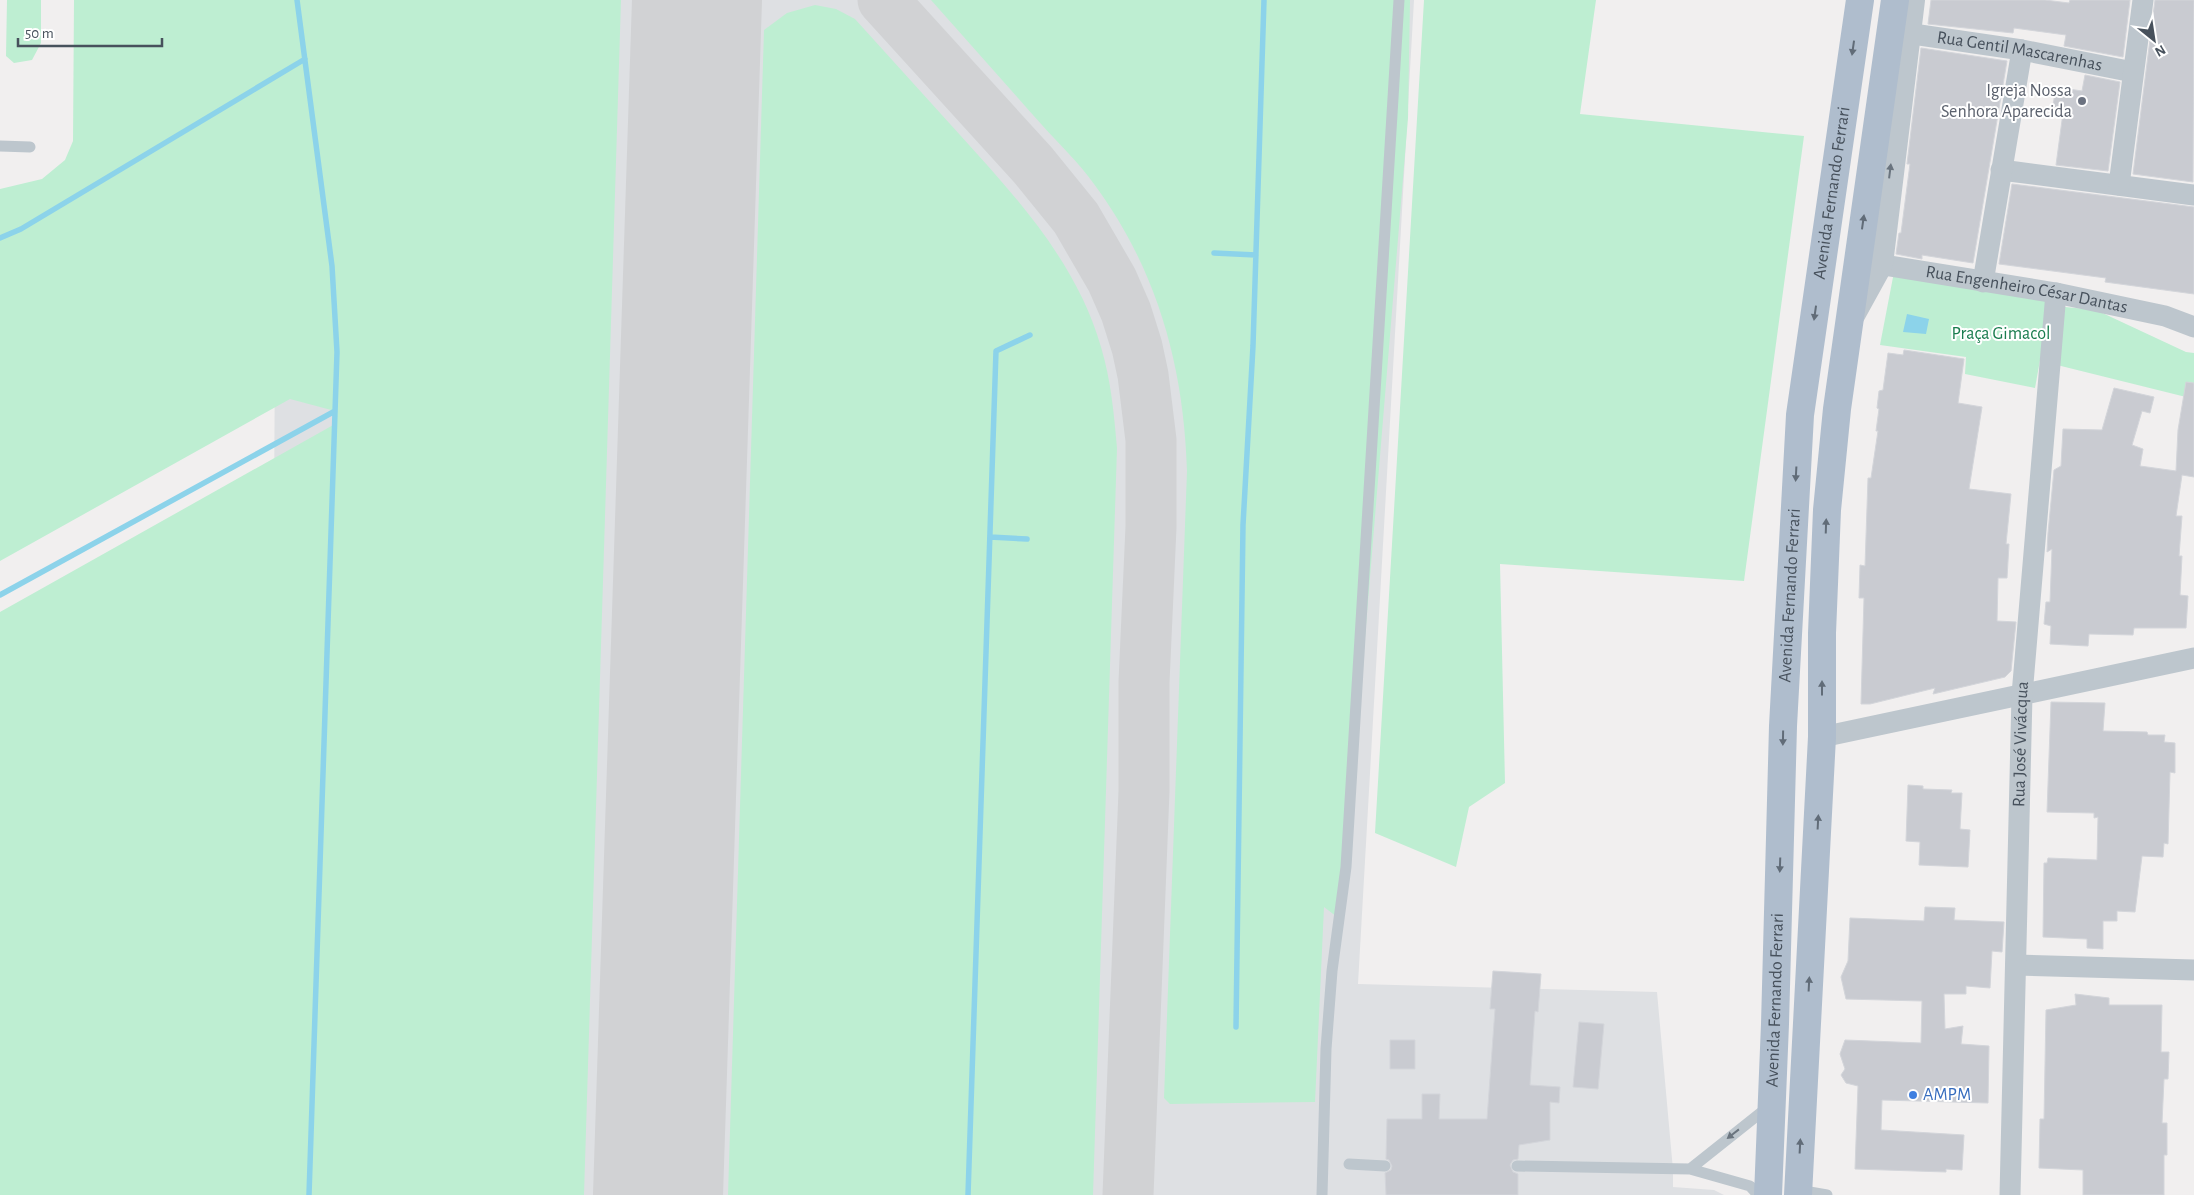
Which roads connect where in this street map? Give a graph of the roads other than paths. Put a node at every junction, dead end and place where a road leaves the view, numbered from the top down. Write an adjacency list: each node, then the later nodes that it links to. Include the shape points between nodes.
1 (1399, 0): 30 (lane, via 1346,867 1332,971 1326,1049)
2 (1860, 0): 21 (main road, Avenida Fernando Ferrari, one-way to 21, via 1800,415)
3 (1895, 0): 14 (main road, Avenida Fernando Ferrari, one-way to 3)
4 (1911, 0): 6 (street, Avenida Fernando Ferrari)
5 (2144, 0): 8 (street)
6 (1906, 33): 7 (street, Rua Gentil Mascarenhas); 14 (street, Avenida Fernando Ferrari, one-way to 6)
7 (2022, 50): 8 (street, Rua Gentil Mascarenhas); 11 (street)
8 (2133, 72): 12 (street)
9 (0, 146): 10 (lane)
10 (30, 147)
11 (2001, 170): 12 (street); 15 (street)
12 (2119, 185): 13 (street)
13 (2194, 195)
14 (1868, 262): 15 (street, Rua Engenheiro César Dantas); 20 (main road, Avenida Fernando Ferrari, one-way to 14, via 1827,510 1850,316)
15 (1983, 282): 16 (street, Rua Engenheiro César Dantas)
16 (2056, 293): 17 (street, Rua Engenheiro César Dantas, via 2165,316); 19 (street, Rua José Vivácqua)
17 (2194, 327)
18 (2194, 658): 19 (street)
19 (2022, 695): 20 (street); 22 (street, Rua José Vivácqua)
20 (1822, 737): 21 (main road); 29 (main road, Avenida Fernando Ferrari, one-way to 20)
21 (1782, 782): 24 (main road, Avenida Fernando Ferrari, one-way to 24)
22 (2016, 965): 23 (street); 34 (street, Rua José Vivácqua)
23 (2194, 970)
24 (1772, 1105): 28 (lane, one-way to 28); 32 (main road, Avenida Fernando Ferrari)
25 (1348, 1164): 26 (lane)
26 (1385, 1166)
27 (1517, 1166): 28 (lane)
28 (1690, 1169): 31 (lane, via 1750,1186)
29 (1798, 1192): 33 (lane)
30 (1322, 1195)
31 (1758, 1195)
32 (1768, 1195)
33 (1827, 1195)
34 (2010, 1195)

